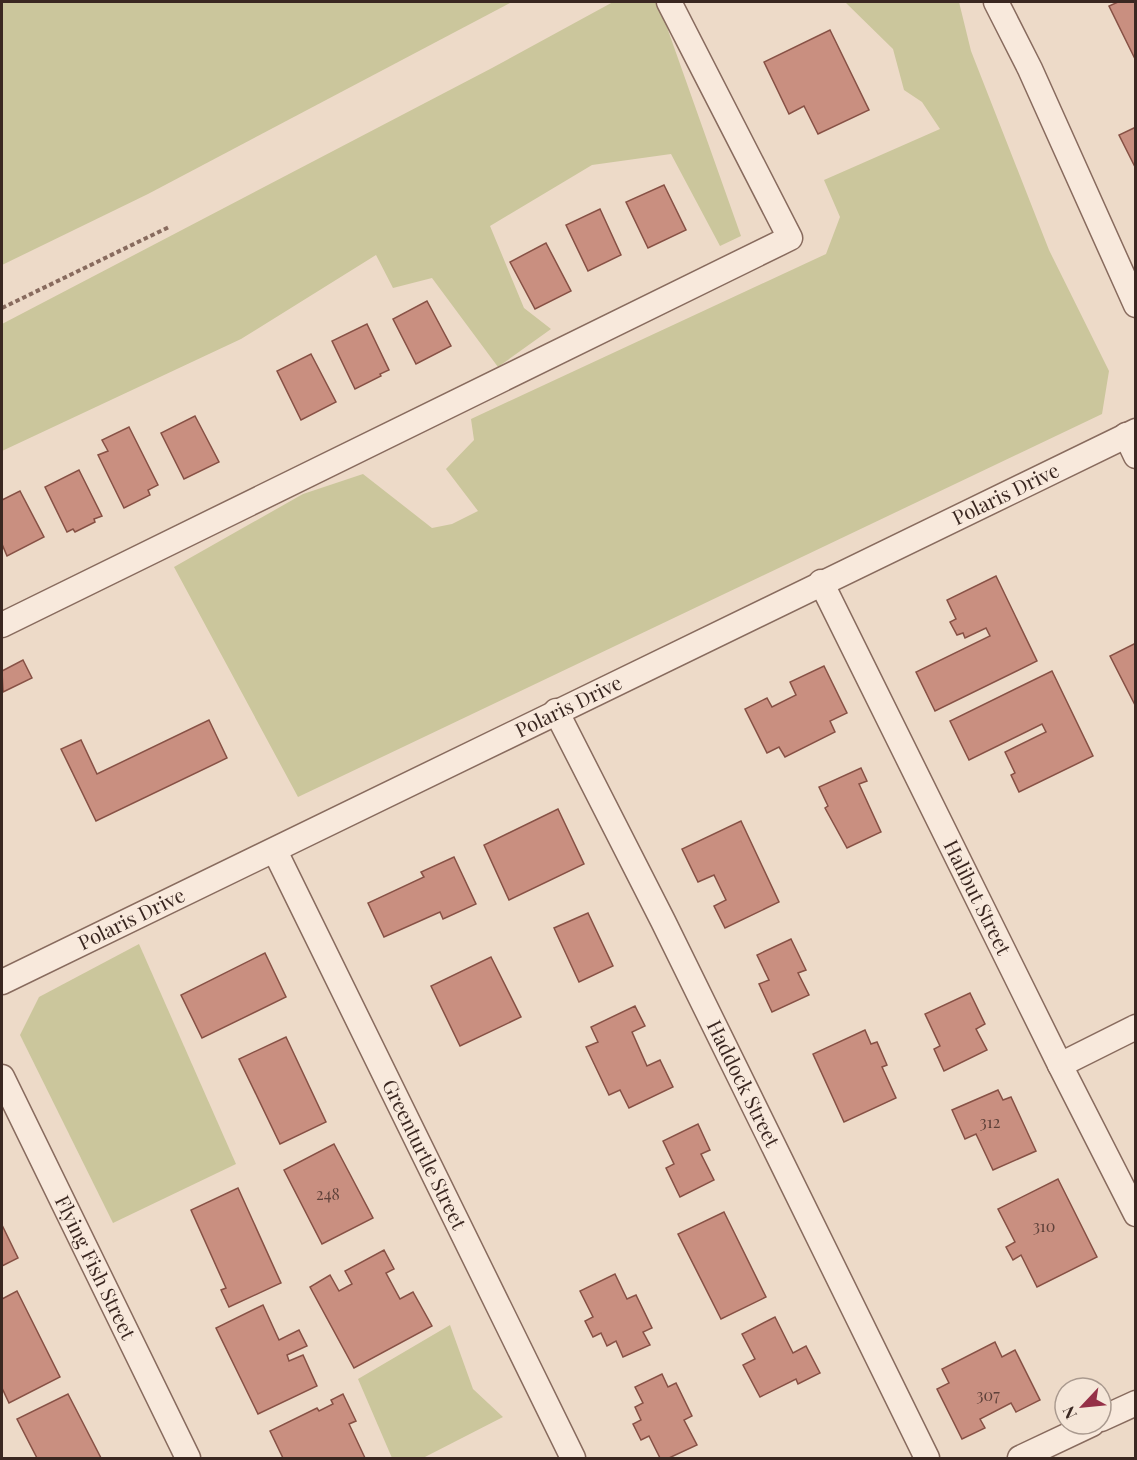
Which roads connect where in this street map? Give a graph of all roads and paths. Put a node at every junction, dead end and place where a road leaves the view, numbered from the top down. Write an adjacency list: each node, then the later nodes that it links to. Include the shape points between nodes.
1 (669, 2): 8 (street, via 790,238)
2 (996, 2): 4 (street)
3 (169, 227): 5 (path)
4 (1136, 305)
5 (2, 308)
6 (1132, 441): 7 (street, Polaris Drive)
7 (821, 582): 9 (street, Polaris Drive); 13 (street, Halibut Street)
8 (2, 626)
9 (556, 711): 10 (street, Polaris Drive); 21 (street, Haddock Street)
10 (275, 850): 11 (street, Polaris Drive); 20 (street, Greenturtle Street)
11 (2, 982)
12 (1136, 1027): 13 (street)
13 (1060, 1065): 15 (street, Halibut Street)
14 (2, 1077): 19 (street, Flying Fish Street)
15 (1136, 1214)
16 (1136, 1403): 17 (street)
17 (1113, 1414)
18 (1067, 1436): 22 (street)
19 (188, 1458)
20 (573, 1458)
21 (927, 1458)
22 (1020, 1458)

